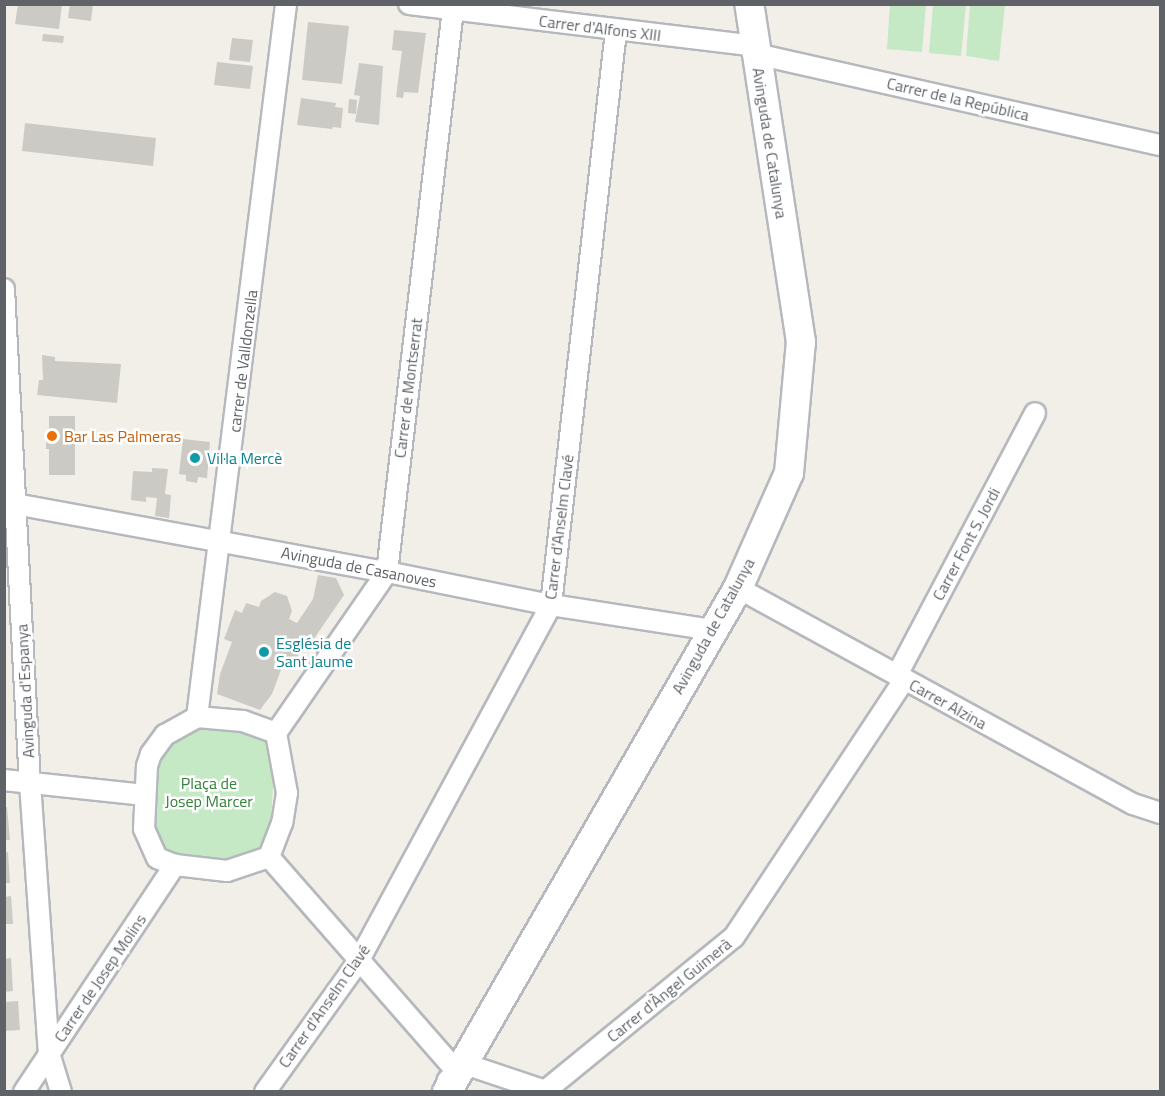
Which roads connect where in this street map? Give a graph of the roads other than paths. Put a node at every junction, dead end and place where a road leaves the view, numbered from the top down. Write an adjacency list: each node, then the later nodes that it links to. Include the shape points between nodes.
1 (285, 4): 11 (street, carrer de Valldonzella)
2 (409, 4): 4 (street, Carrer d'Alfons XIII)
3 (749, 4): 6 (street, Avinguda de Catalunya)
4 (453, 9): 5 (street, Carrer d'Alfons XIII); 12 (street, Carrer de Montserrat)
5 (616, 31): 6 (street, Carrer d'Alfons XIII); 14 (street, Carrer d'Anselm Clavé)
6 (756, 50): 7 (street, Carrer de la República); 13 (street, Avinguda de Catalunya, via 801,342 789,473)
7 (1161, 145)
8 (4, 289): 10 (street, Avinguda d'Espanya)
9 (1035, 413): 16 (street, Carrer Font S. Jordi)
10 (10, 503): 11 (street, Avinguda de Casanoves); 20 (street, Avinguda d'Espanya)
11 (221, 542): 12 (street, Avinguda de Casanoves); 17 (street, carrer de Valldonzella)
12 (387, 572): 14 (street, Avinguda de Casanoves); 18 (street, Carrer de Montserrat)
13 (738, 588): 15 (street, Avinguda de Catalunya); 16 (street, Carrer Alzina)
14 (551, 605): 15 (street, Avinguda de Casanoves); 25 (street, Carrer d'Anselm Clavé)
15 (713, 630): 27 (street, Avinguda de Catalunya)
16 (900, 677): 22 (street, Carrer Alzina, via 1133,804); 27 (street, Carrer d'Àngel Guimerà, via 735,937 545,1091)
17 (197, 717): 18 (street, via 243,721); 21 (street, via 165,735 151,754)
18 (276, 733): 23 (street, via 286,793 282,823)
19 (4, 780): 20 (street)
20 (30, 783): 21 (street); 26 (street, Avinguda d'Espanya)
21 (144, 795): 24 (street, via 144,829 157,858)
22 (1161, 813)
23 (269, 857): 24 (street, via 227,871); 25 (street)
24 (176, 865): 26 (street, Carrer de Josep Molins)
25 (358, 962): 27 (street); 30 (street, Carrer d'Anselm Clavé)
26 (49, 1053): 28 (street, Carrer de Josep Molins); 29 (street, Avinguda d'Espanya)
27 (455, 1076): 31 (street)
28 (24, 1092)
29 (61, 1092)
30 (265, 1092)
31 (436, 1092)

